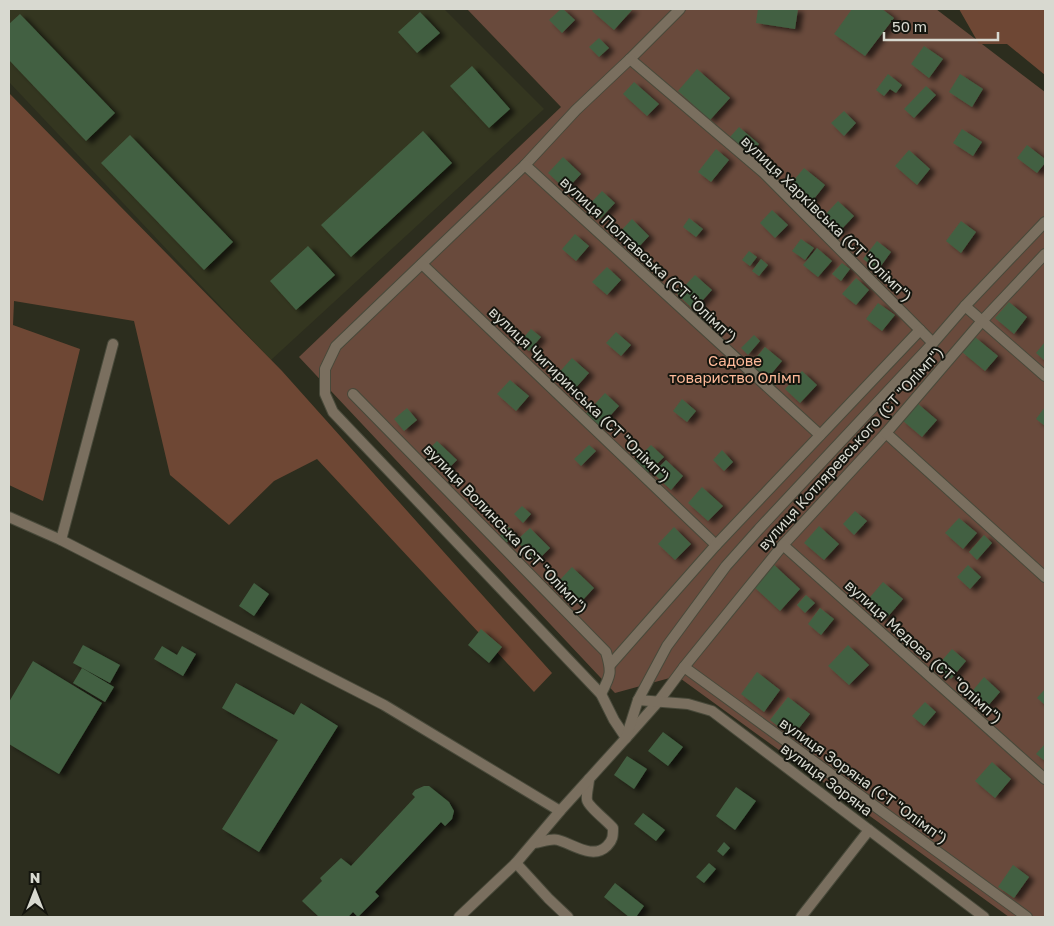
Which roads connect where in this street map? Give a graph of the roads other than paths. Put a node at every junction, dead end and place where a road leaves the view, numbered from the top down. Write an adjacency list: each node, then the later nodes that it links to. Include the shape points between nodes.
1 (680, 9): 2 (street)
2 (630, 59): 3 (street); 9 (street, вулиця Харківська (СТ "Олімп"), via 764,173)
3 (525, 165): 6 (street); 15 (street, вулиця Полтавська (СТ "Олімп"))
4 (1045, 222): 7 (street)
5 (1045, 254): 8 (street, вулиця Котляревського (СТ "Олімп"))
6 (422, 264): 18 (street, вулиця Чигиринська (СТ "Олімп")); 23 (street, via 336,346 325,369 325,394 333,412)
7 (965, 306): 8 (street); 10 (street)
8 (982, 321): 12 (street); 14 (street, вулиця Котляревського (СТ "Олімп"))
9 (920, 330): 10 (street, вулиця Харківська (СТ "Олімп")); 15 (street, вулиця Котляревського (СТ "Олімп"))
10 (933, 343): 24 (street, via 726,566 667,646)
11 (113, 344): 17 (street)
12 (1045, 376)
13 (353, 394): 21 (street, вулиця Волинська (СТ "Олімп"), via 606,652)
14 (886, 433): 19 (street, вулиця Котляревського (СТ "Олімп")); 20 (street)
15 (820, 435): 18 (street, вулиця Котляревського (СТ "Олімп"))
16 (9, 517): 17 (street)
17 (61, 540): 30 (street, via 384,705)
18 (716, 545): 21 (street, вулиця Котляревського (СТ "Олімп"))
19 (783, 545): 22 (street, вулиця Котляревського (СТ "Олімп")); 28 (street, вулиця Медова (СТ "Олімп"))
20 (1045, 577)
21 (610, 665): 23 (street, via 610,678)
22 (684, 667): 25 (street, вулиця Котляревського (СТ "Олімп")); 39 (street, вулиця Зоряна (СТ "Олімп"))
23 (601, 694): 26 (street)
24 (638, 700): 25 (street, вулиця Зоряна); 26 (street)
25 (658, 702): 26 (street, вулиця Котляревського (СТ "Олімп")); 31 (street, вулиця Зоряна, via 688,704 712,711)
26 (626, 738): 27 (street, вулиця Котляревського (СТ "Олімп"))
27 (590, 779): 29 (street, via 587,801); 30 (street, вулиця Котляревського (СТ "Олімп"))
28 (1045, 779)
29 (591, 808): 30 (street, via 578,804); 32 (street, via 613,828 613,838 606,848 595,852)
30 (560, 812): 32 (street, via 552,832); 33 (street, вулиця Котляревського (СТ "Олімп"))
31 (869, 830): 37 (street); 38 (street, вулиця Зоряна)
32 (556, 839): 33 (street)
33 (534, 843): 34 (street, вулиця Котляревського (СТ "Олімп"))
34 (516, 863): 35 (street, вулиця Котляревського (СТ "Олімп")); 36 (street)
35 (459, 917)
36 (568, 917)
37 (802, 917)
38 (984, 917)
39 (1027, 917)

